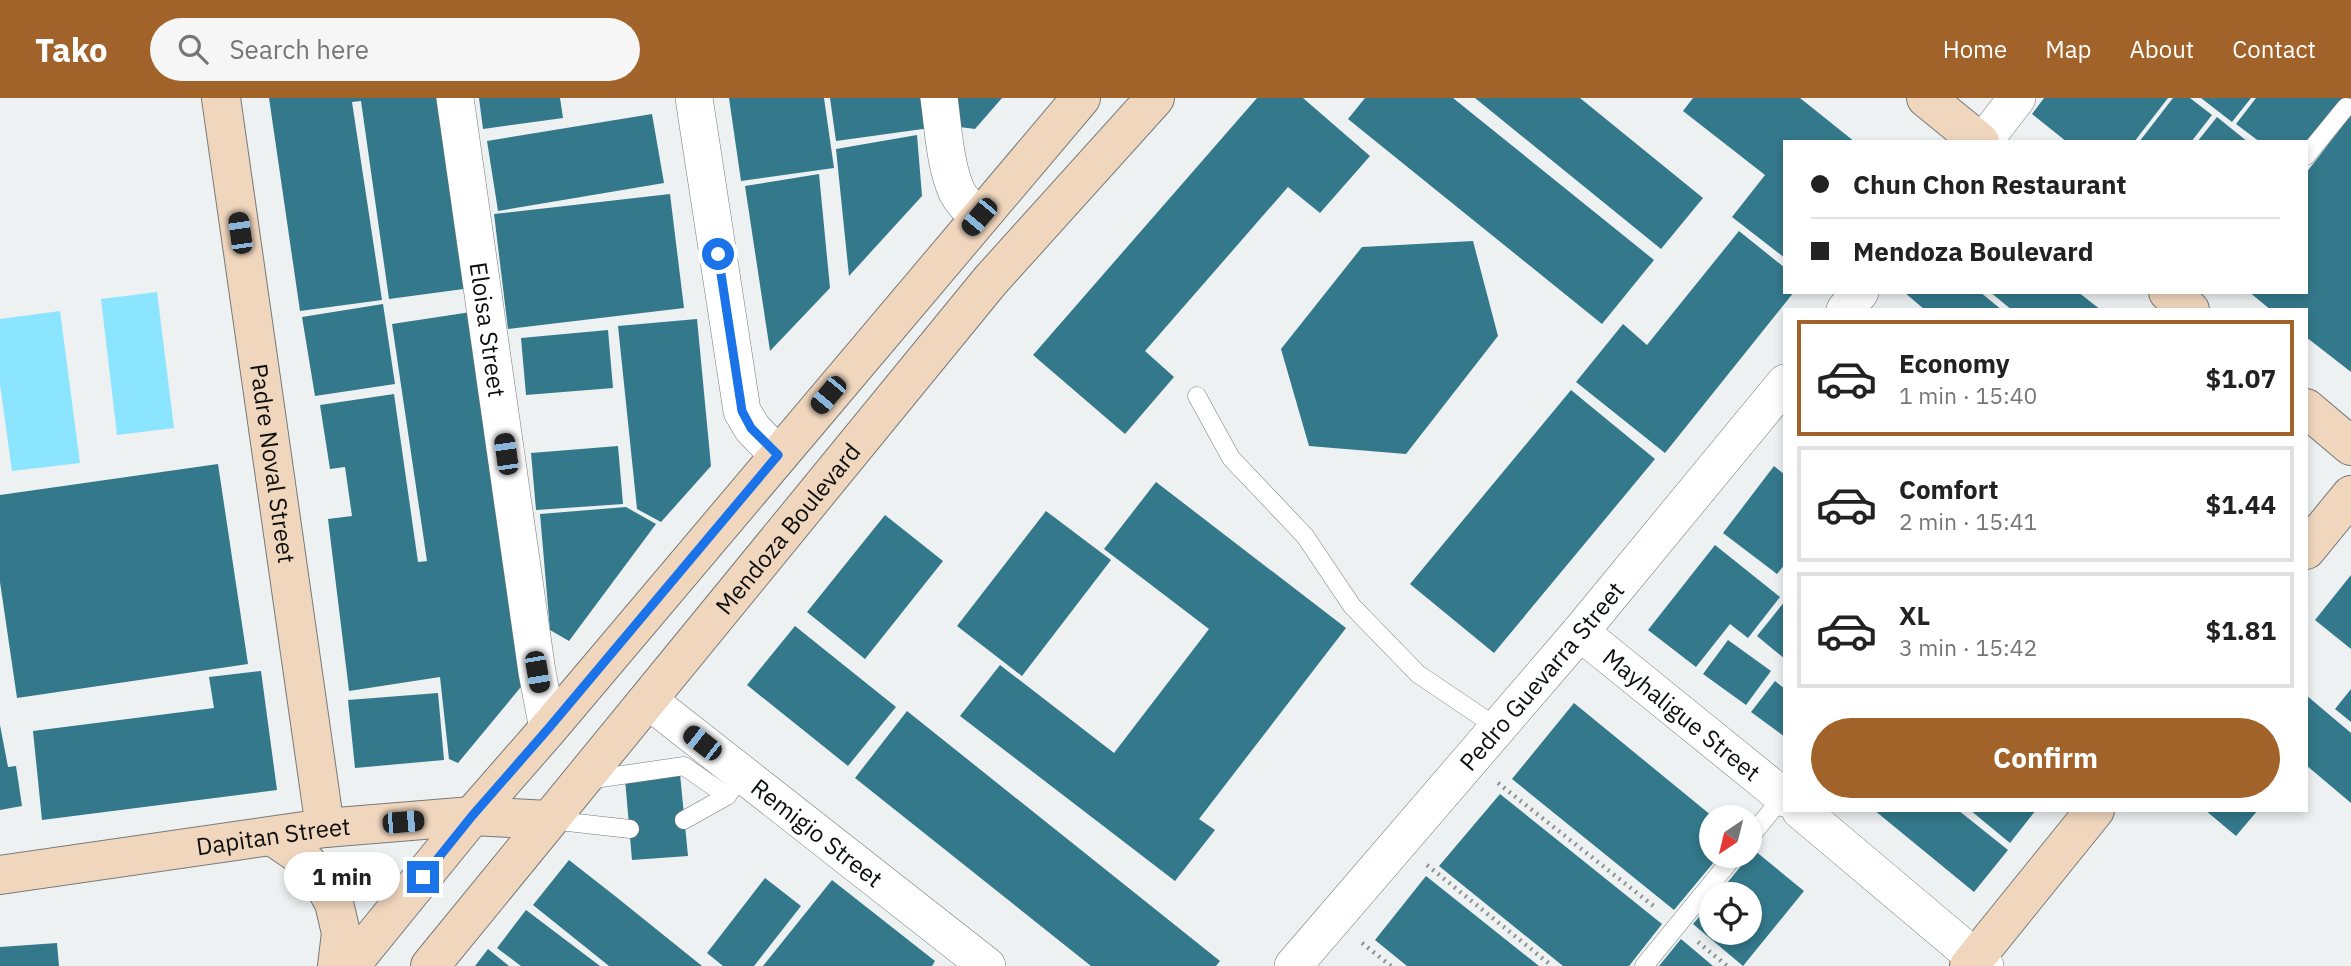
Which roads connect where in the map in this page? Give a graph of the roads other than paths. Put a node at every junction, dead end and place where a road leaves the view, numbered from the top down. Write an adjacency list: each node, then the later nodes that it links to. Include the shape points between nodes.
1 (221, 98): 38 (main road, Padre Noval Street)
2 (455, 98): 26 (street, Eloisa Street)
3 (694, 98): 20 (street, via 742,411 751,428)
4 (939, 98): 13 (street, via 957,193)
5 (1081, 98): 13 (main road)
6 (1155, 98): 24 (main road, Mendoza Boulevard, via 990,281)
7 (1926, 98): 10 (main road)
8 (2017, 98): 11 (street)
9 (2346, 107): 12 (lane)
10 (1979, 140)
11 (1984, 140)
12 (2308, 154)
13 (979, 217): 20 (main road)
14 (1858, 294): 15 (street)
15 (1847, 308)
16 (1783, 385): 23 (street, Pedro Guevarra Street)
17 (1197, 396): 25 (lane, via 1231,458 1305,536 1352,606 1418,674)
18 (2308, 410): 19 (main road)
19 (2351, 446)
20 (778, 455): 26 (main road)
21 (2351, 495): 22 (main road)
22 (2308, 548)
23 (1580, 632): 25 (street, Pedro Guevarra Street); 30 (street, Mayhaligue Street)
24 (648, 700): 27 (street, Remigio Street); 28 (main road, Mendoza Boulevard)
25 (1498, 728): 48 (street, Pedro Guevarra Street)
26 (548, 729): 34 (main road)
27 (693, 754): 28 (lane); 29 (street, Remigio Street)
28 (579, 781): 35 (main road, Mendoza Boulevard)
29 (735, 785): 36 (lane); 43 (street, Remigio Street)
30 (1783, 795)
31 (1783, 804): 37 (lane)
32 (1803, 812): 44 (street, Mayhaligue Street)
33 (2093, 812): 44 (main road)
34 (472, 816): 35 (main road, Dapitan Street); 38 (main road, Dapitan Street); 46 (main road)
35 (548, 820): 39 (lane); 47 (main road, Mendoza Boulevard)
36 (684, 820)
37 (1762, 825)
38 (325, 828): 40 (main road, Dapitan Street)
39 (630, 830)
40 (272, 836): 42 (main road, Dapitan Street); 45 (main road, via 300,855 334,903 341,933)
41 (1724, 868): 49 (lane)
42 (0, 875)
43 (969, 960)
44 (1976, 963)
45 (337, 966)
46 (350, 966)
47 (430, 966)
48 (1293, 966)
49 (1644, 966)

